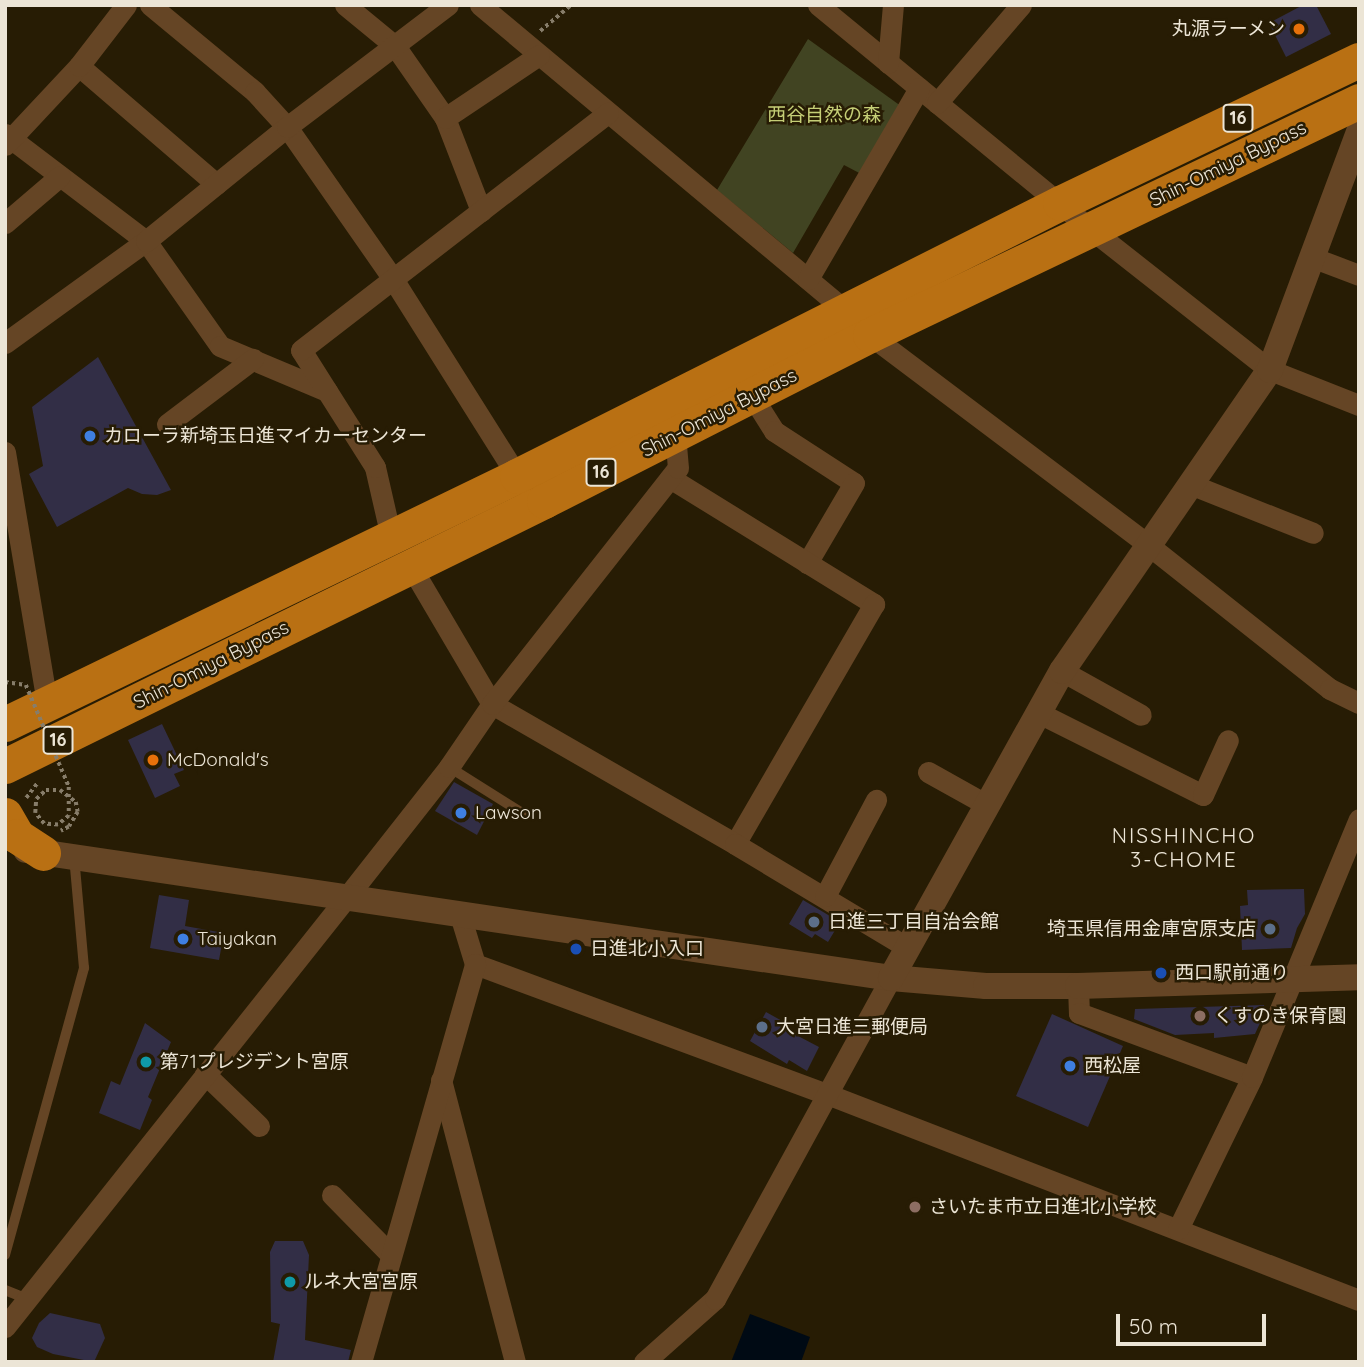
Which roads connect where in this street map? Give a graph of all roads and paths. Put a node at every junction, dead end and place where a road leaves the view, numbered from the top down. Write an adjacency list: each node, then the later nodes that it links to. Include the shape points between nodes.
1 (126, 5): 14 (street)
2 (150, 5): 20 (street, via 255,92)
3 (345, 5): 10 (street)
4 (448, 5): 10 (street)
5 (480, 5): 11 (street)
6 (571, 5): 11 (path)
7 (818, 5): 13 (street)
8 (893, 5): 13 (street)
9 (1021, 5): 17 (street)
10 (395, 46): 19 (street); 20 (street)
11 (532, 49): 18 (street); 19 (street)
12 (1359, 60): 25 (highway, Shin-Omiya Bypass / 16)
13 (888, 63): 15 (street)
14 (79, 66): 22 (street); 24 (street)
15 (919, 88): 17 (street); 33 (street)
16 (1359, 101): 28 (highway, Shin-Omiya Bypass / 16)
17 (937, 103): 25 (street)
18 (608, 113): 26 (street); 33 (street)
19 (445, 118): 26 (street)
20 (287, 127): 24 (street); 32 (street)
21 (1359, 132): 30 (street)
22 (7, 140): 23 (street)
23 (60, 176): 27 (street); 29 (street)
24 (216, 184): 29 (street)
25 (1060, 203): 28 (street); 34 (highway, Shin-Omiya Bypass / 16)
26 (481, 211): 32 (street)
27 (5, 223)
28 (1091, 230): 34 (highway, Shin-Omiya Bypass / 16); 37 (street)
29 (146, 241): 35 (street); 36 (street, via 220,346)
30 (1314, 258): 31 (street); 37 (street)
31 (1359, 275)
32 (393, 279): 38 (street, via 301,350); 44 (street)
33 (808, 279): 34 (street)
34 (858, 323): 39 (highway, Shin-Omiya Bypass / 16); 44 (highway, Shin-Omiya Bypass / 16); 50 (street)
35 (5, 343)
36 (253, 359): 38 (street); 41 (street)
37 (1270, 370): 40 (street); 46 (street)
38 (327, 391): 49 (street, via 375,467)
39 (751, 396): 42 (highway, Shin-Omiya Bypass / 16); 51 (street, via 774,431 853,483)
40 (1359, 405)
41 (167, 424)
42 (675, 435): 45 (street, via 678,468); 52 (highway, Shin-Omiya Bypass / 16)
43 (5, 452): 48 (street)
44 (517, 476): 49 (highway, Shin-Omiya Bypass / 16)
45 (670, 478): 51 (street); 57 (street)
46 (1190, 484): 47 (street); 50 (street)
47 (1312, 533)
48 (12, 534): 55 (street)
49 (391, 537): 55 (highway, Shin-Omiya Bypass / 16)
50 (1147, 544): 53 (street); 56 (street, via 1330,690)
51 (807, 563): 69 (street, via 874,604)
52 (410, 565): 57 (street); 64 (highway, Shin-Omiya Bypass / 16)
53 (1062, 671): 58 (street); 59 (street)
54 (5, 682): 71 (path, bridge, via 26,685 68,787 69,816 58,825 44,824 35,813 36,799 46,790 60,790 76,802 78,812)
55 (47, 703): 60 (highway, Shin-Omiya Bypass / 16)
56 (1359, 703)
57 (492, 704): 62 (street); 69 (street)
58 (1039, 713): 61 (street, via 1203,795); 66 (street)
59 (1141, 715)
60 (5, 724)
61 (1228, 740)
62 (449, 767): 67 (lane); 73 (street)
63 (928, 772): 66 (street)
64 (18, 784): 71 (highway, via 17,836)
65 (876, 800): 72 (street)
66 (986, 805): 75 (street)
67 (522, 813)
68 (1359, 819): 79 (street)
69 (735, 844): 72 (street)
70 (5, 847): 71 (street)
71 (57, 848): 73 (street); 88 (lane, via 84,968)
72 (824, 896): 75 (street)
73 (346, 898): 74 (street); 81 (street)
74 (460, 915): 76 (street); 78 (street)
75 (908, 948): 78 (street)
76 (475, 964): 82 (street); 84 (street)
77 (1359, 977): 79 (street)
78 (891, 978): 80 (street, via 986,986); 84 (street)
79 (1295, 978): 80 (street); 83 (street)
80 (1078, 986): 83 (street, via 1079,1013)
81 (205, 1074): 85 (street); 91 (street)
82 (440, 1077): 89 (street); 95 (street)
83 (1252, 1077): 87 (street)
84 (827, 1094): 87 (street); 96 (street, via 715,1298)
85 (259, 1126)
86 (332, 1195): 89 (street)
87 (1178, 1229): 92 (street)
88 (5, 1255)
89 (391, 1255): 94 (street)
90 (5, 1290): 91 (lane)
91 (27, 1300): 93 (street)
92 (1359, 1300)
93 (5, 1327)
94 (360, 1362)
95 (515, 1362)
96 (644, 1362)

